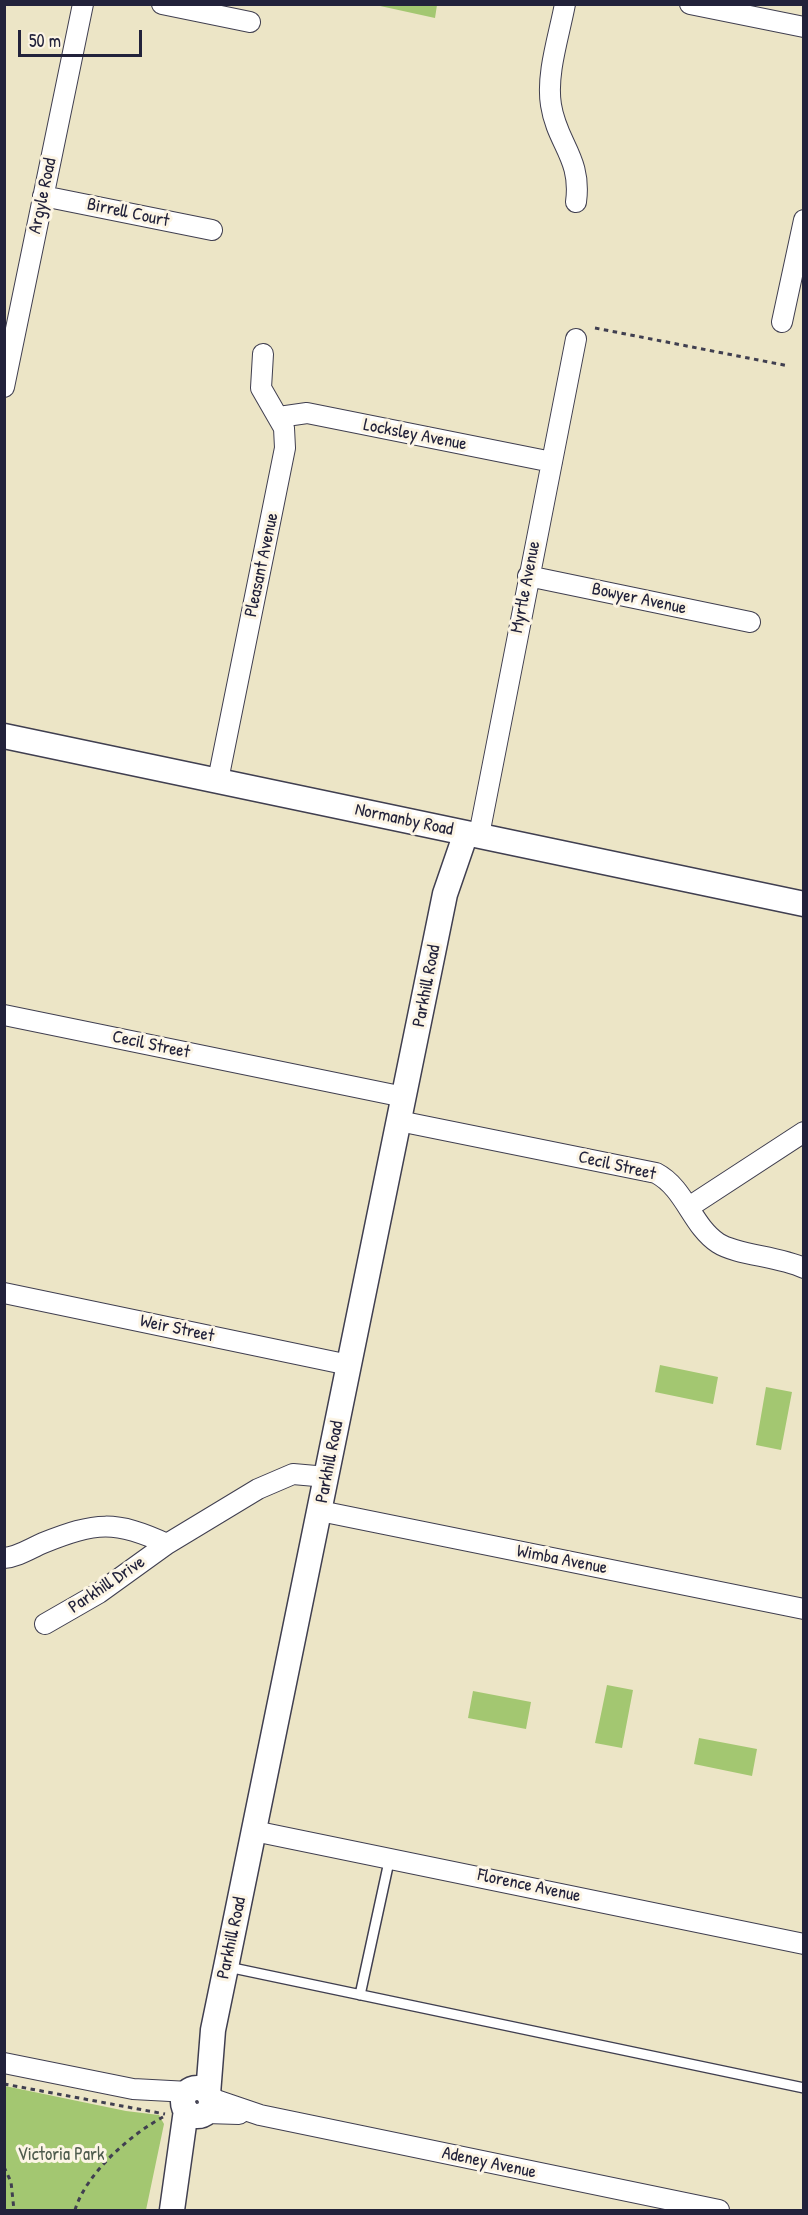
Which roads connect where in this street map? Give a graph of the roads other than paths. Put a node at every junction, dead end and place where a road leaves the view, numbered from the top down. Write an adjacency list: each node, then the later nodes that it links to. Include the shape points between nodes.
1 (83, 4): 8 (street, Argyle Road)
2 (162, 4): 6 (street)
3 (565, 4): 9 (street, via 550,91 556,127 576,169)
4 (690, 4): 5 (street)
5 (763, 12): 7 (street)
6 (250, 22)
7 (804, 27)
8 (43, 196): 11 (street, Birrell Court); 15 (street, Argyle Road)
9 (576, 202)
10 (804, 220): 12 (street)
11 (212, 230)
12 (782, 322)
13 (576, 339): 17 (street, Myrtle Avenue)
14 (263, 354): 16 (street, Pleasant Avenue, via 261,388)
15 (4, 387)
16 (279, 417): 17 (street, Locksley Avenue, via 307,413); 21 (street, Pleasant Avenue, via 285,448)
17 (552, 462): 18 (street, Myrtle Avenue)
18 (528, 576): 19 (street, Bowyer Avenue); 22 (street, Myrtle Avenue)
19 (750, 622)
20 (4, 736): 21 (street, Normanby Road)
21 (218, 780): 22 (street, Normanby Road)
22 (465, 832): 23 (street, Normanby Road); 25 (street, Parkhill Road, via 445,894)
23 (804, 904)
24 (4, 1015): 25 (street, Cecil Street)
25 (404, 1097): 26 (street, Parkhill Road)
26 (399, 1121): 28 (street, Cecil Street, via 645,1170 664,1177); 31 (street, Parkhill Road)
27 (804, 1132): 28 (street)
28 (689, 1206): 29 (street, Cecil Street, via 716,1242)
29 (804, 1268)
30 (4, 1293): 31 (street, Weir Street)
31 (349, 1365): 32 (street, Parkhill Road)
32 (323, 1493): 33 (street, Parkhill Drive, via 290,1484 271,1484 232,1502); 35 (street, Wimba Avenue); 37 (street, Parkhill Road)
33 (167, 1544): 34 (street, Parkhill Drive, via 130,1528 104,1525); 36 (street, Parkhill Drive, via 99,1593)
34 (4, 1558)
35 (804, 1608)
36 (45, 1624)
37 (254, 1831): 38 (street, Florence Avenue); 40 (street, Parkhill Road)
38 (390, 1857): 39 (street, Florence Avenue); 41 (lane)
39 (804, 1944)
40 (226, 1967): 41 (lane); 44 (street, Parkhill Road)
41 (360, 1995): 43 (lane)
42 (4, 2063): 44 (street, Adeney Avenue)
43 (804, 2088)
44 (191, 2104): 45 (street, Parkhill Road); 46 (street, Adeney Avenue)
45 (170, 2210)
46 (719, 2211)

